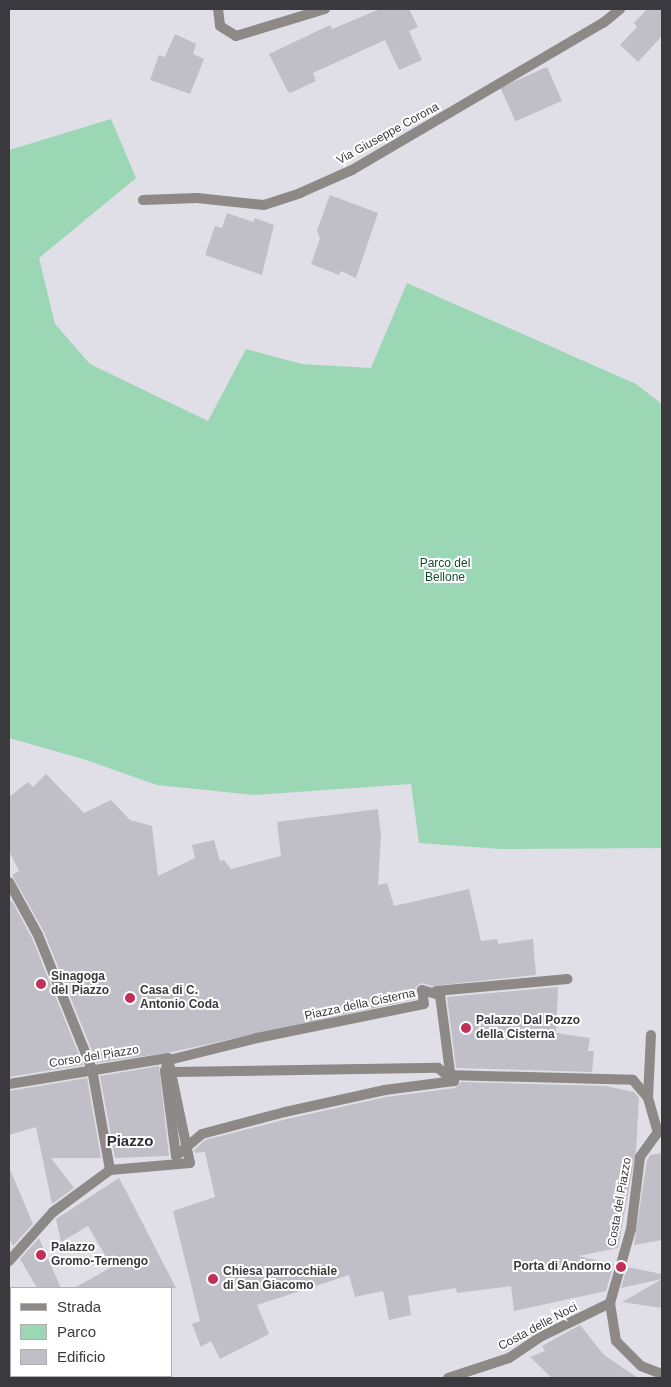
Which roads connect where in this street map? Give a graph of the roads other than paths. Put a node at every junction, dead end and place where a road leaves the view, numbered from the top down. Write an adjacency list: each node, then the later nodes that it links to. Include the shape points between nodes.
1 (218, 9): 2 (street, via 220,26 236,36)
2 (325, 9)
3 (620, 9): 4 (street, Via Giuseppe Corona, via 579,38 352,170 300,194 264,205 197,198)
4 (143, 200)
5 (9, 882): 10 (street, via 38,935)
6 (567, 979): 7 (street)
7 (436, 991): 9 (street, Piazza della Cisterna, via 422,990 424,1004 257,1038); 12 (street, via 440,995)
8 (651, 1035): 14 (street)
9 (169, 1060): 10 (street, Corso del Piazzo); 11 (street); 16 (street, via 165,1071 176,1156)
10 (92, 1069): 13 (street, Corso del Piazzo); 17 (street)
11 (173, 1072): 12 (street, via 438,1068); 16 (street)
12 (451, 1076): 14 (street, via 633,1080); 16 (street, via 454,1081 385,1090 202,1134)
13 (9, 1084)
14 (648, 1098): 15 (street)
15 (660, 1132): 19 (street, Costa del Piazzo, via 640,1157 631,1229)
16 (188, 1146): 17 (street, via 190,1163)
17 (110, 1170): 18 (street, via 53,1212)
18 (9, 1261)
19 (610, 1304): 20 (street, Costa del Piazzo, via 616,1341 641,1366); 21 (street, Costa delle Noci, via 540,1338 509,1358)
20 (662, 1374)
21 (448, 1378)

